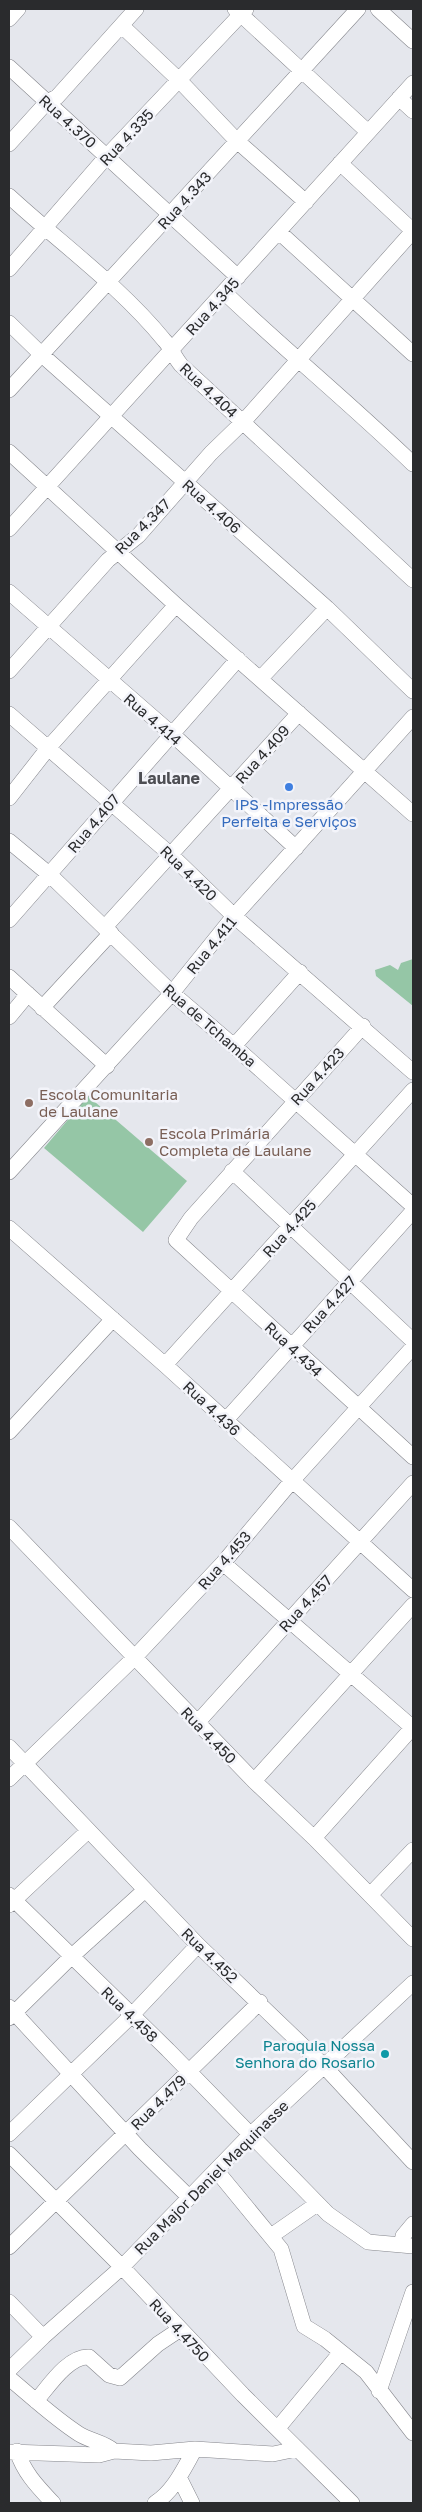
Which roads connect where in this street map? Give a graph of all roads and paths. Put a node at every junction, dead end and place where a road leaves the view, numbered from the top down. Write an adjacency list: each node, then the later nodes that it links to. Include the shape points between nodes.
1 (18, 9): 6 (street)
2 (136, 9): 7 (street)
3 (358, 9): 10 (street, Rua 4.343)
4 (378, 9): 8 (street)
5 (241, 11): 10 (street); 11 (street, Rua 4.335)
6 (9, 18)
7 (122, 26): 11 (street); 14 (street, via 57,97)
8 (413, 41)
9 (9, 67): 14 (street, Rua 4.370)
10 (302, 71): 16 (street); 17 (street, Rua 4.343)
11 (179, 80): 17 (street); 19 (street, Rua 4.335)
12 (413, 83): 13 (street, Rua 4.345)
13 (399, 98): 15 (street); 16 (street, Rua 4.345)
14 (47, 102): 18 (street); 19 (street, Rua 4.370)
15 (413, 111)
16 (368, 132): 20 (street, Rua 4.345)
17 (237, 140): 22 (street); 23 (street, Rua 4.343)
18 (9, 144)
19 (107, 156): 23 (street, Rua 4.370); 24 (street, Rua 4.335)
20 (340, 163): 22 (street, Rua 4.345); 25 (street)
21 (9, 196): 24 (street, Rua 4.404)
22 (306, 202): 26 (street, Rua 4.345)
23 (171, 214): 28 (street, Rua 4.370); 29 (street, Rua 4.343)
24 (44, 228): 27 (street, Rua 4.335); 29 (street, Rua 4.404)
25 (413, 231): 31 (street)
26 (279, 232): 28 (street, Rua 4.345); 31 (street)
27 (9, 269)
28 (238, 277): 30 (street, Rua 4.345)
29 (108, 284): 33 (street, Rua 4.404, via 166,341); 35 (street, Rua 4.343)
30 (224, 292): 33 (street, Rua 4.345); 36 (street)
31 (354, 299): 34 (street); 36 (street, Rua 4.347)
32 (9, 322): 35 (street, Rua 4.406)
33 (171, 352): 38 (street, Rua 4.345); 39 (street, Rua 4.404)
34 (413, 354)
35 (42, 355): 37 (street, Rua 4.343); 38 (street, Rua 4.406)
36 (297, 361): 39 (street, Rua 4.347); 41 (street, via 347,402)
37 (9, 390)
38 (112, 417): 42 (street, Rua 4.406); 43 (street, Rua 4.345)
39 (243, 422): 42 (street, Rua 4.347); 46 (street, Rua 4.404)
40 (9, 452): 43 (street)
41 (413, 464)
42 (185, 482): 45 (street, Rua 4.347, via 138,536); 49 (street, Rua 4.406)
43 (48, 487): 44 (street, Rua 4.345); 45 (street)
44 (9, 529)
45 (119, 550): 48 (street); 50 (street, Rua 4.347)
46 (413, 580)
47 (9, 592): 50 (street, Rua 4.414)
48 (176, 605): 51 (street); 54 (street)
49 (327, 608): 53 (street); 55 (street, Rua 4.406)
50 (49, 628): 52 (street, Rua 4.347); 54 (street, Rua 4.414)
51 (238, 659): 53 (street); 59 (street, Rua 4.407)
52 (9, 671)
53 (260, 679): 56 (street)
54 (110, 681): 59 (street, Rua 4.414); 60 (street)
55 (413, 691)
56 (299, 713): 61 (street); 62 (street, Rua 4.409)
57 (9, 714): 60 (street, Rua 4.420)
58 (413, 717): 61 (street, Rua 4.411)
59 (172, 734): 62 (street, Rua 4.414); 64 (street, Rua 4.407)
60 (49, 747): 63 (street); 64 (street, Rua 4.420)
61 (364, 770): 65 (street); 67 (street, Rua 4.411)
62 (231, 788): 67 (street, Rua 4.414); 68 (street, Rua 4.409)
63 (9, 798)
64 (111, 802): 68 (street, Rua 4.420); 69 (street, Rua 4.407)
65 (413, 814)
66 (9, 841): 69 (street, Rua de Tchamba)
67 (296, 848): 70 (street, Rua 4.411)
68 (171, 855): 70 (street, Rua 4.420); 72 (street, Rua 4.409)
69 (50, 875): 71 (street, Rua 4.407); 72 (street, Rua de Tchamba)
70 (234, 916): 73 (street, Rua 4.420); 75 (street, Rua 4.411)
71 (9, 920)
72 (108, 930): 75 (street, Rua de Tchamba); 77 (street, Rua 4.409)
73 (300, 972): 79 (street, Rua 4.420); 80 (street)
74 (9, 977): 76 (street)
75 (172, 993): 80 (street, Rua de Tchamba); 81 (street, Rua 4.411)
76 (28, 994): 77 (street); 78 (street)
77 (42, 1008): 81 (street)
78 (9, 1017)
79 (363, 1026): 82 (street, Rua 4.420); 84 (street, Rua 4.423)
80 (234, 1046): 84 (street, Rua de Tchamba)
81 (107, 1066): 87 (street, Rua 4.411)
82 (413, 1072)
83 (413, 1090): 85 (street, Rua 4.425)
84 (295, 1100): 85 (street, Rua de Tchamba); 86 (street, Rua 4.423)
85 (356, 1154): 88 (street, Rua de Tchamba); 90 (street, Rua 4.425)
86 (232, 1171): 90 (street); 92 (street, Rua 4.423)
87 (9, 1172)
88 (413, 1206)
89 (413, 1211): 93 (street, Rua 4.427)
90 (291, 1225): 93 (street); 94 (street, Rua 4.425)
91 (9, 1228): 95 (street, Rua 4.436)
92 (176, 1240): 94 (street, Rua 4.434)
93 (350, 1282): 96 (street); 97 (street, Rua 4.427)
94 (233, 1291): 97 (street, Rua 4.434); 99 (street, Rua 4.425)
95 (113, 1319): 99 (street, Rua 4.436); 102 (street)
96 (413, 1341)
97 (291, 1346): 100 (street, Rua 4.434); 101 (street, Rua 4.427)
98 (413, 1347): 100 (street, Rua 4.453)
99 (165, 1365): 101 (street, Rua 4.436)
100 (358, 1408): 103 (street, Rua 4.434); 104 (street, Rua 4.453)
101 (226, 1421): 104 (street, Rua 4.436)
102 (9, 1432)
103 (413, 1458)
104 (291, 1482): 107 (street, Rua 4.436); 108 (street, Rua 4.453)
105 (413, 1483): 107 (street, Rua 4.457)
106 (9, 1527): 112 (street, Rua 4.450)
107 (359, 1542): 109 (street, Rua 4.436); 111 (street, Rua 4.457)
108 (222, 1563): 111 (street); 112 (street, Rua 4.453)
109 (413, 1590)
110 (413, 1605): 113 (street)
111 (290, 1620): 113 (street); 114 (street, Rua 4.457)
112 (134, 1658): 114 (street, Rua 4.450); 117 (street, Rua 4.453)
113 (353, 1674): 115 (street); 119 (street)
114 (197, 1723): 119 (street, Rua 4.450)
115 (413, 1727): 121 (street)
116 (9, 1747): 117 (street, Rua 4.452)
117 (25, 1763): 118 (street, Rua 4.453); 120 (street, Rua 4.452)
118 (9, 1779)
119 (254, 1781): 121 (street, Rua 4.450)
120 (88, 1831): 123 (street, Rua 4.452); 125 (street)
121 (314, 1838): 124 (street, Rua 4.450)
122 (413, 1850): 124 (street)
123 (145, 1890): 127 (street, Rua 4.452); 128 (street)
124 (370, 1896): 126 (street, Rua 4.450)
125 (10, 1900): 128 (street, Rua 4.458)
126 (413, 1939)
127 (198, 1945): 130 (street, Rua 4.452); 132 (street)
128 (72, 1956): 131 (street); 132 (street, Rua 4.458)
129 (413, 1983): 133 (street, Rua Major Daniel Maquinasse)
130 (260, 2002): 133 (street, Rua 4.452); 134 (street, Rua 4.479)
131 (11, 2013): 135 (street)
132 (131, 2016): 134 (street, Rua 4.458); 135 (street)
133 (324, 2066): 138 (street, Rua Major Daniel Maquinasse); 140 (street, Rua 4.452)
134 (188, 2072): 137 (street, Rua 4.479); 138 (street, Rua 4.458)
135 (71, 2075): 136 (street); 137 (street)
136 (9, 2134)
137 (126, 2134): 142 (street); 143 (street, Rua 4.479)
138 (249, 2136): 141 (street, Rua Major Daniel Maquinasse); 144 (street, Rua 4.458)
139 (9, 2154): 143 (street, Rua 4.4750)
140 (413, 2162)
141 (216, 2170): 142 (street, Rua Major Daniel Maquinasse); 146 (street)
142 (189, 2196): 149 (street, Rua Major Daniel Maquinasse)
143 (56, 2201): 148 (street, Rua 4.479); 149 (street, Rua 4.4750)
144 (317, 2204): 146 (street); 147 (street, Rua 4.458, via 368,2242)
145 (413, 2224): 147 (street, via 403,2236)
146 (271, 2236): 154 (street, via 281,2249 304,2326)
147 (408, 2245)
148 (9, 2247)
149 (122, 2267): 152 (street, Rua 4.4750); 153 (street, Rua Major Daniel Maquinasse)
150 (413, 2292): 157 (street)
151 (9, 2302): 153 (street)
152 (179, 2330): 158 (street, via 120,2378 109,2375 89,2357 78,2359); 159 (street, Rua 4.4750)
153 (42, 2337): 155 (street, Rua Major Daniel Maquinasse)
154 (341, 2352): 157 (street, via 366,2372); 159 (street)
155 (9, 2370)
156 (9, 2378): 158 (street)
157 (379, 2390): 160 (street)
158 (36, 2400): 164 (street, via 80,2434)
159 (278, 2428): 162 (street, Rua 4.4750)
160 (413, 2433)
161 (195, 2449): 162 (street, via 273,2454); 164 (street, via 151,2453); 165 (street)
162 (297, 2449): 166 (street, Rua 4.4750)
163 (13, 2451): 164 (street, via 98,2455); 167 (street, via 30,2478)
164 (114, 2451)
165 (179, 2477): 168 (street); 169 (street)
166 (344, 2501)
167 (53, 2503)
168 (155, 2503)
169 (192, 2503)

